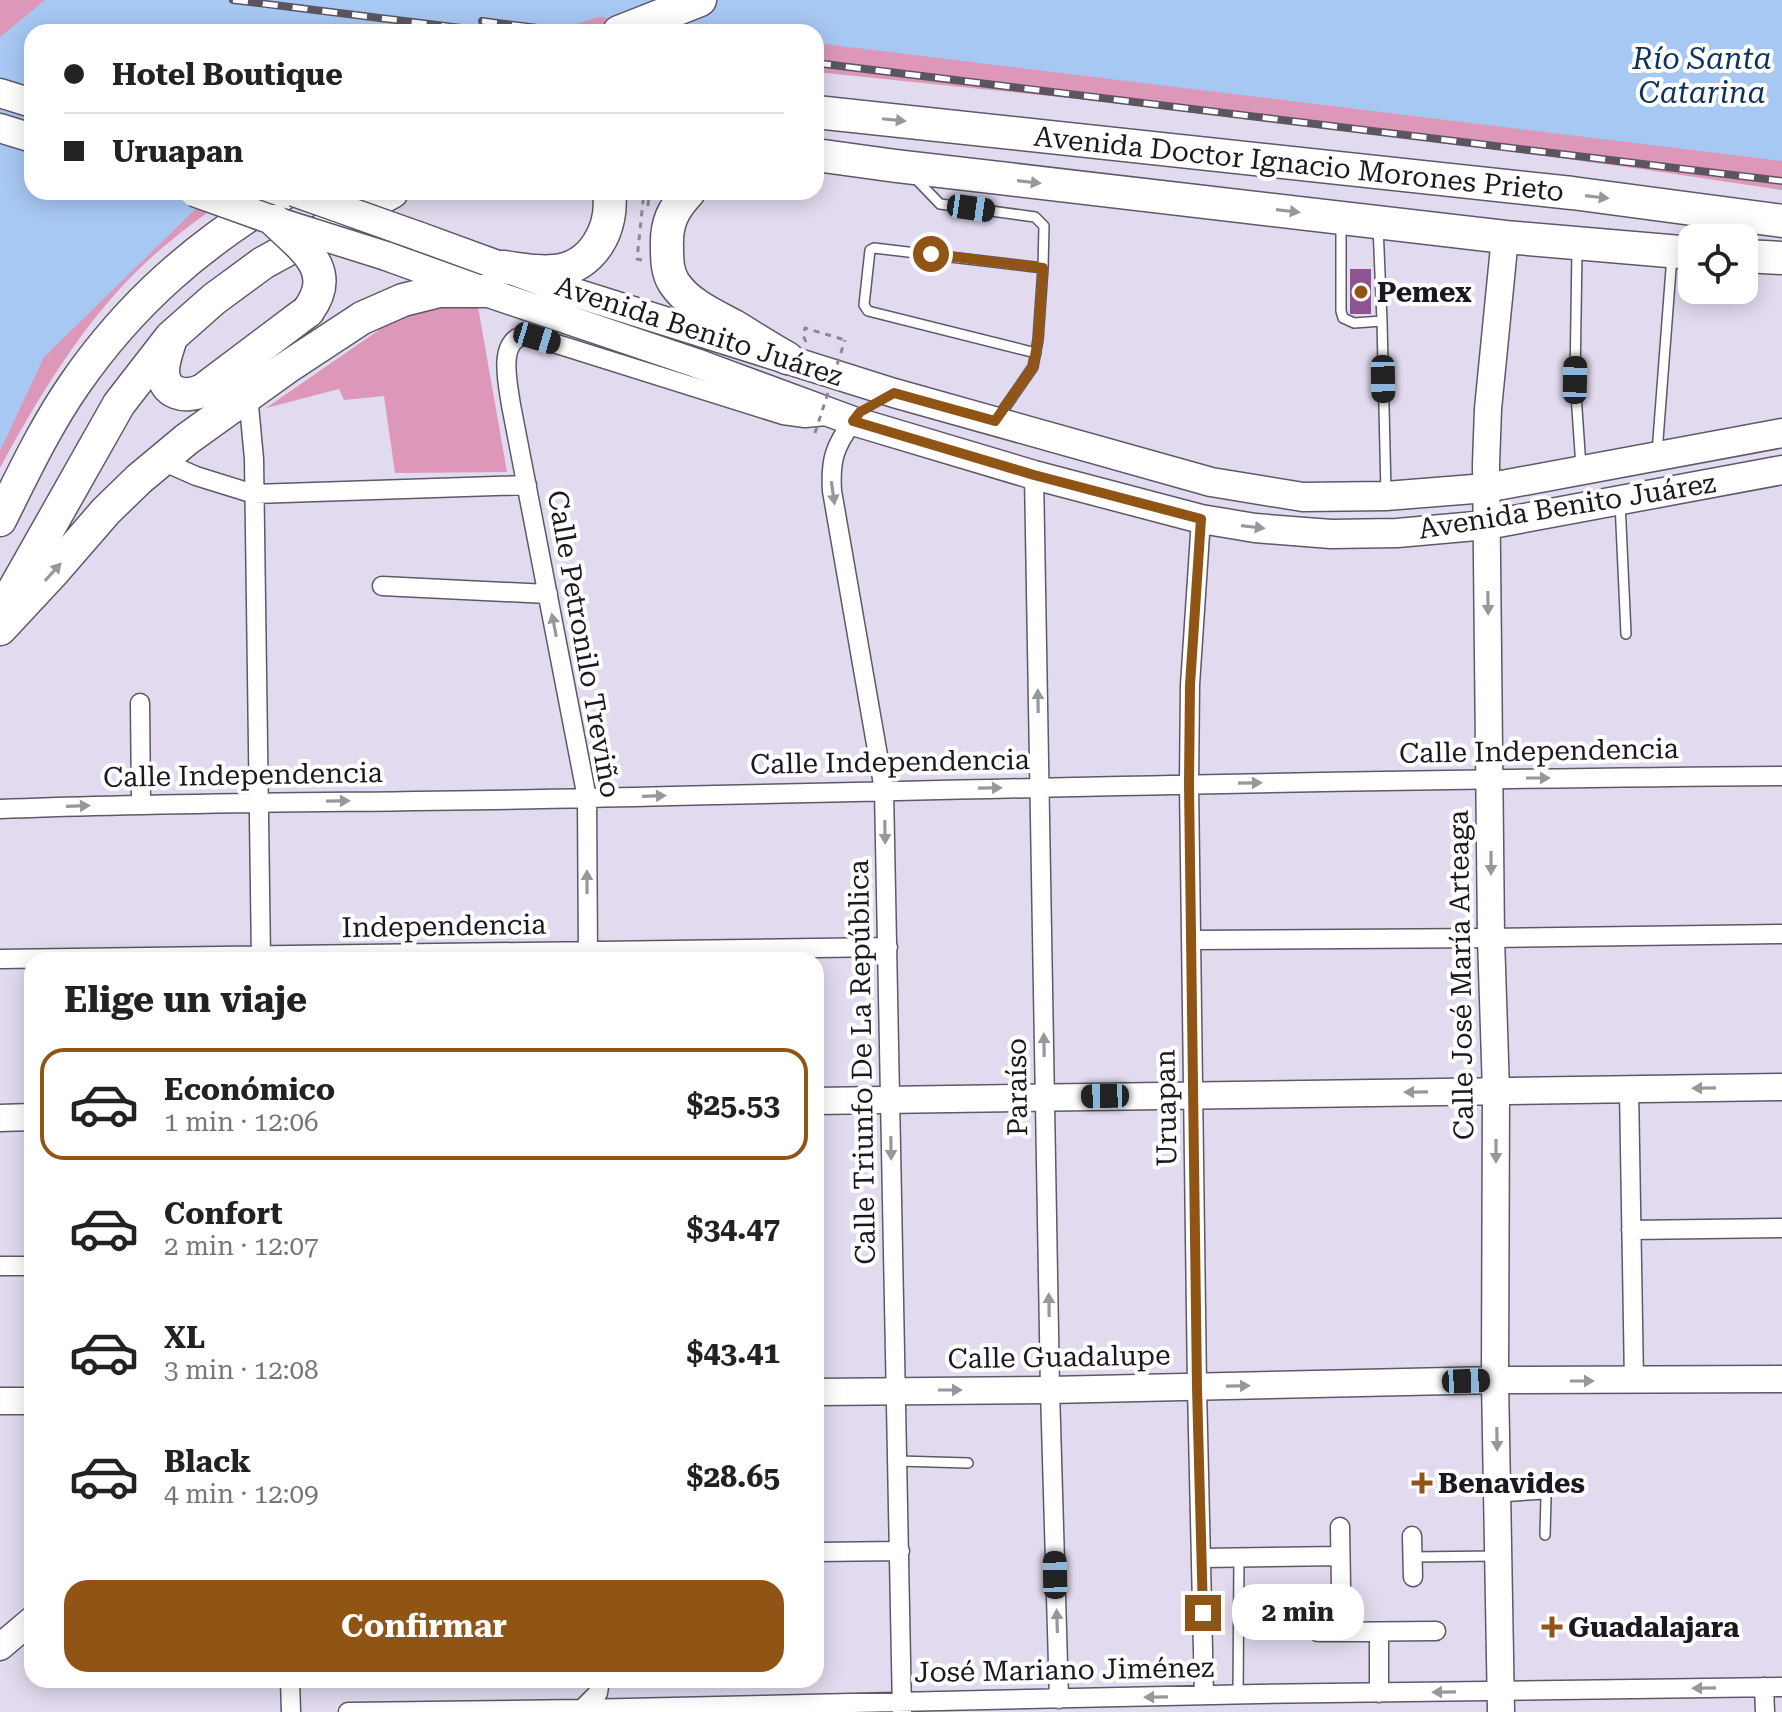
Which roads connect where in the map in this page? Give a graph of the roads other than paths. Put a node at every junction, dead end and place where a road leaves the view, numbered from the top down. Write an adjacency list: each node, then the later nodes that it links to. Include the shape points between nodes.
1 (700, 0): 2 (highway)
2 (639, 24)
3 (0, 93): 4 (main road)
4 (24, 100)
5 (824, 113): 18 (highway, Avenida Doctor Ignacio Morones Prieto, one-way to 18)
6 (0, 128): 7 (main road)
7 (24, 136)
8 (824, 156): 9 (highway, Avenida Doctor Ignacio Morones Prieto)
9 (900, 167): 10 (highway); 17 (highway, Avenida Doctor Ignacio Morones Prieto, one-way to 17); 26 (lane, via 940,204 1035,217 1044,226)
10 (824, 173)
11 (243, 200): 16 (main road, Avenida Benito Juárez, bridge)
12 (317, 200): 25 (main road, Avenida Benito Juárez, bridge)
13 (377, 200): 30 (highway, via 263,263)
14 (609, 200): 25 (highway, via 602,239 583,260 555,271)
15 (682, 200): 32 (highway, via 666,234 673,281 703,310)
16 (280, 206): 28 (main road, Avenida Benito Juárez, bridge, via 386,256); 30 (highway, bridge, via 316,264 320,291 308,311 189,395 174,392 164,380); 49 (highway, via 250,213 194,254 117,328 60,408)
17 (1341, 217): 19 (highway, Avenida Doctor Ignacio Morones Prieto); 29 (lane, via 1342,316 1354,323)
18 (1782, 221): 21 (highway)
19 (1378, 222): 20 (highway, Avenida Doctor Ignacio Morones Prieto); 29 (lane)
20 (1505, 237): 21 (highway, Avenida Doctor Ignacio Morones Prieto); 44 (street, Calle José María Arteaga)
21 (1577, 244): 22 (highway, Avenida Doctor Ignacio Morones Prieto); 41 (lane, via 1575,380)
22 (1678, 253)
23 (1758, 257): 24 (highway)
24 (1782, 258)
25 (503, 267): 32 (main road, Avenida Benito Juárez)
26 (1043, 268): 31 (lane); 31 (lane, via 874,248 864,305 868,311)
27 (1678, 285): 38 (lane)
28 (483, 291): 34 (highway, via 439,291 389,306 362,318); 36 (main road, Avenida Benito Juárez, via 696,363)
29 (1382, 321): 46 (lane)
30 (171, 337): 53 (highway, via 119,404)
31 (1036, 353): 35 (lane, via 1033,367)
32 (787, 358): 33 (main road, Avenida Benito Juárez)
33 (894, 393): 35 (main road, Avenida Benito Juárez); 36 (main road)
34 (248, 395): 39 (highway); 45 (street)
35 (995, 421): 46 (main road, Avenida Benito Juárez, via 1211,482 1303,497)
36 (834, 422): 42 (main road, Avenida Benito Juárez); 43 (street, Calle Petronilo Treviño, via 783,415 520,336 512,340 506,367); 61 (street, Calle Triunfo De La República, one-way to 61, via 839,441 830,469 832,491)
37 (1782, 433): 38 (main road, Avenida Benito Juárez)
38 (1657, 456): 41 (main road, Avenida Benito Juárez)
39 (162, 461): 45 (street); 54 (highway, one-way to 39, via 106,511)
40 (1782, 470): 47 (main road, Avenida Benito Juárez)
41 (1581, 471): 44 (main road, Avenida Benito Juárez)
42 (1034, 475): 48 (main road, Avenida Benito Juárez); 60 (street, Paraíso, one-way to 42)
43 (527, 485): 45 (street); 52 (street, Calle Petronilo Treviño)
44 (1486, 488): 46 (main road, Avenida Benito Juárez); 50 (street, Calle José María Arteaga)
45 (254, 494): 63 (street)
46 (1386, 496)
47 (1620, 500): 50 (main road, Avenida Benito Juárez); 55 (lane)
48 (1201, 519): 50 (main road, Avenida Benito Juárez, one-way to 50, via 1331,534); 59 (street, Uruapan)
49 (0, 520)
50 (1487, 525): 58 (street, Calle José María Arteaga, one-way to 58)
51 (382, 586): 52 (street)
52 (548, 594): 62 (street, Calle Petronilo Treviño, one-way to 52)
53 (0, 615)
54 (0, 629)
55 (1626, 634)
56 (140, 703): 64 (street)
57 (1782, 776): 58 (street, Calle Independencia, one-way to 57)
58 (1490, 778): 59 (street, Calle Independencia, one-way to 58); 67 (street, Calle José María Arteaga, one-way to 67)
59 (1189, 784): 60 (street, Calle Independencia); 68 (street, Uruapan)
60 (1039, 787): 61 (street, Calle Independencia, one-way to 60); 79 (street, Paraíso, one-way to 60)
61 (884, 790): 62 (street, Calle Independencia, one-way to 61); 69 (street, Calle Triunfo De La República, one-way to 69)
62 (587, 798): 63 (street, Calle Independencia, one-way to 62); 71 (street, Calle Petronilo Treviño, one-way to 62)
63 (258, 802): 64 (street, Calle Independencia); 70 (street)
64 (141, 803): 65 (street, Calle Independencia, one-way to 64)
65 (0, 809)
66 (1782, 934): 67 (street)
67 (1491, 938): 68 (street); 77 (street, Calle José María Arteaga)
68 (1192, 940): 78 (street, Uruapan)
69 (888, 947): 72 (street, Independencia); 80 (street, Calle Triunfo De La República)
70 (260, 952)
71 (588, 952)
72 (721, 952)
73 (0, 959): 74 (street, Independencia)
74 (24, 959)
75 (1782, 1087): 76 (street, one-way to 76)
76 (1629, 1089): 77 (street); 85 (street)
77 (1496, 1091): 78 (street, one-way to 78); 89 (street, Calle José María Arteaga, one-way to 89)
78 (1194, 1095): 79 (street); 91 (street, Uruapan)
79 (1045, 1097): 80 (street); 92 (street, Paraíso, one-way to 79)
80 (890, 1100): 81 (street); 93 (street, Calle Triunfo De La República, one-way to 93)
81 (824, 1101)
82 (24, 1117): 83 (street)
83 (0, 1118)
84 (1782, 1228): 85 (street)
85 (1631, 1230): 90 (street)
86 (0, 1266): 87 (street)
87 (24, 1266)
88 (1782, 1379): 90 (street, Calle Guadalupe)
89 (1495, 1380): 90 (street, Calle Guadalupe, one-way to 90); 91 (street, Calle Guadalupe, one-way to 89); 99 (street, Calle José María Arteaga, one-way to 99)
90 (1634, 1381)
91 (1197, 1387): 92 (street, Calle Guadalupe); 109 (street, Uruapan)
92 (1050, 1390): 93 (street, Calle Guadalupe, one-way to 92); 123 (street, Paraíso, one-way to 92)
93 (896, 1391): 94 (street, Calle Guadalupe); 97 (street, Calle Triunfo De La República)
94 (824, 1392)
95 (0, 1401): 96 (street)
96 (24, 1401)
97 (898, 1461): 98 (lane); 103 (street, Calle Triunfo De La República)
98 (968, 1463)
99 (1498, 1497): 101 (lane, via 1544,1494); 106 (street, Calle José María Arteaga)
100 (1340, 1527): 105 (street)
101 (1545, 1535)
102 (1412, 1536): 108 (street)
103 (900, 1551): 104 (street); 126 (street, Calle Triunfo De La República)
104 (824, 1552)
105 (1340, 1556): 107 (street); 111 (street)
106 (1499, 1556): 108 (lane); 124 (street, Calle José María Arteaga)
107 (1239, 1557): 109 (street); 122 (lane)
108 (1412, 1557): 110 (street)
109 (1202, 1558): 121 (street, Uruapan)
110 (1413, 1577)
111 (1341, 1587)
112 (24, 1626): 116 (street)
113 (1436, 1631): 115 (street)
114 (1318, 1632): 115 (street)
115 (1379, 1632): 120 (street)
116 (1, 1645)
117 (1773, 1687): 124 (street, José Mariano Jiménez, one-way to 124); 130 (street)
118 (290, 1688): 128 (street)
119 (599, 1688): 127 (street)
120 (1379, 1693): 124 (street, José Mariano Jiménez, one-way to 120); 125 (street, José Mariano Jiménez)
121 (1204, 1695): 122 (street, José Mariano Jiménez); 123 (street, José Mariano Jiménez, one-way to 123)
122 (1238, 1695): 125 (street, José Mariano Jiménez)
123 (1059, 1699): 126 (street, José Mariano Jiménez)
124 (1501, 1702)
125 (1258, 1703)
126 (902, 1707): 127 (street, José Mariano Jiménez)
127 (579, 1710): 129 (street, José Mariano Jiménez)
128 (291, 1712)
129 (348, 1712)
130 (1765, 1712)

